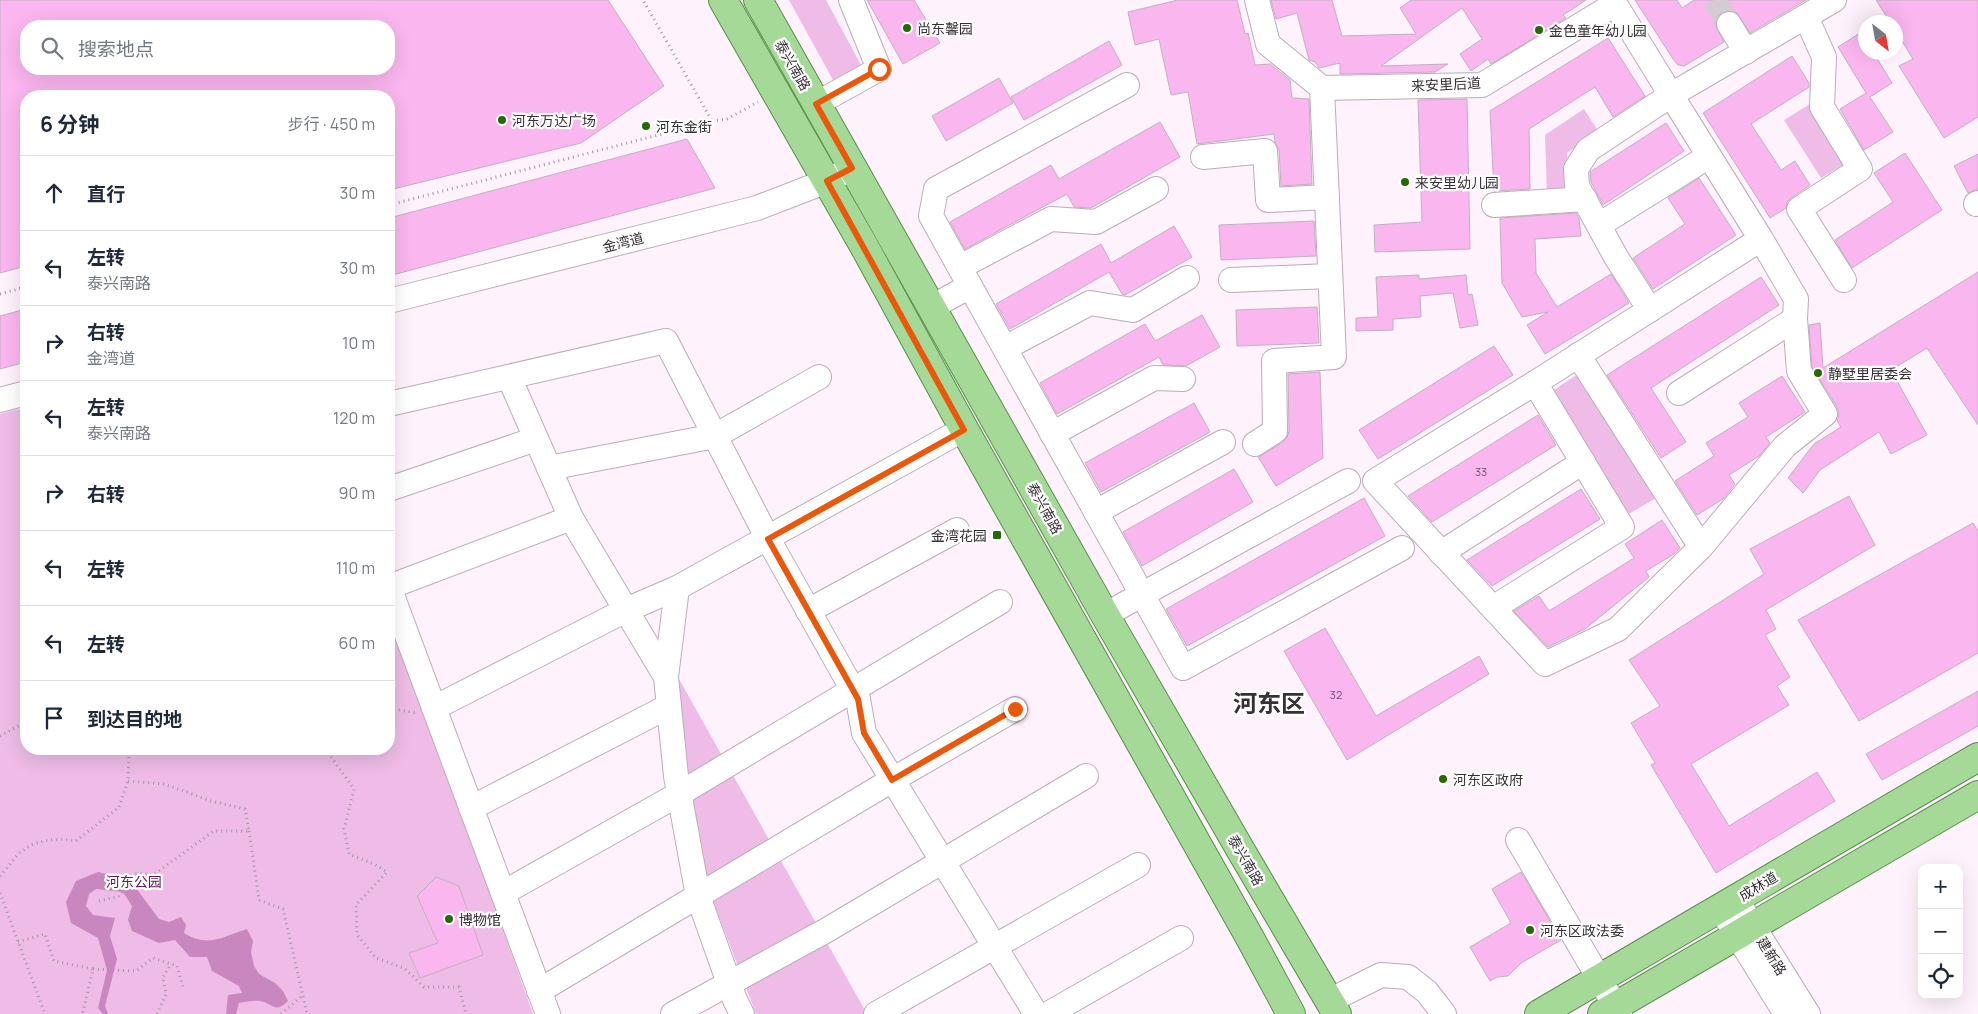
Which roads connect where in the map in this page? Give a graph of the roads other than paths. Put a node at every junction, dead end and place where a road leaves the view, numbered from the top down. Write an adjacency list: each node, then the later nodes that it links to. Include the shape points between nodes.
1 (723, 0): 17 (main road, 泰兴南路)
2 (758, 0): 13 (main road, 泰兴南路)
3 (851, 0): 13 (street, via 879,69)
4 (1257, 0): 11 (street, via 1268,44)
5 (1834, 0): 7 (street)
6 (1614, 2): 11 (street, 来安里后道, via 1482,85); 12 (street, 来安里后道)
7 (1806, 16): 9 (street); 28 (street, via 1824,57 1822,107 1860,169 1799,209)
8 (1729, 24): 9 (street)
9 (1746, 52): 12 (street)
10 (1127, 85): 25 (street, via 936,189 931,216)
11 (1322, 88): 19 (street)
12 (1671, 95): 14 (street, 来安里后道); 20 (street, via 1588,150 1576,169 1577,186)
13 (816, 104): 16 (main road, 泰兴南路)
14 (1709, 156): 22 (street); 23 (street, 来安里后道)
15 (1203, 157): 19 (street, via 1265,151 1268,200)
16 (852, 168): 17 (street, 金湾道); 30 (main road, 泰兴南路)
17 (827, 181): 29 (street, 金湾道, via 757,208); 43 (main road, 泰兴南路)
18 (1156, 190): 25 (street, via 1096,222 1051,219)
19 (1327, 197): 24 (street)
20 (1584, 199): 21 (street); 22 (street)
21 (1494, 205)
22 (1599, 225): 31 (street)
23 (1761, 240): 31 (street); 32 (street, 来安里后道, via 1796,299)
24 (1330, 276): 27 (street); 48 (street, via 1334,357 1274,361 1275,431)
25 (965, 277): 30 (street); 33 (street)
26 (1187, 278): 33 (street, via 1133,310 1090,303)
27 (1232, 280)
28 (1844, 280)
29 (395, 299)
30 (932, 307): 68 (main road, 泰兴南路)
31 (1650, 310): 34 (street)
32 (1795, 319): 39 (street); 57 (street, 来安里后道, via 1799,371 1826,414 1786,446)
33 (1005, 348): 44 (street)
34 (1578, 355): 38 (street); 57 (street)
35 (509, 377): 42 (street); 45 (street, via 666,341); 46 (street)
36 (819, 377): 45 (street)
37 (1183, 379): 44 (street, via 1154,378)
38 (1535, 383): 49 (street); 59 (street, via 1375,481)
39 (1679, 393)
40 (20, 395): 41 (street)
41 (0, 400)
42 (395, 403)
43 (964, 430): 56 (street); 100 (main road, 泰兴南路, via 1207,860)
44 (1052, 434): 53 (street)
45 (715, 436): 50 (street); 56 (street)
46 (536, 439): 50 (street); 52 (street)
47 (1223, 442): 53 (street)
48 (1254, 444)
49 (1583, 462): 59 (street); 65 (street, via 1622,527)
50 (549, 468): 54 (street)
51 (1348, 481): 62 (street)
52 (395, 487)
53 (1096, 512): 62 (street)
54 (571, 518): 60 (street); 66 (street)
55 (957, 530): 67 (street)
56 (768, 539): 61 (street); 67 (street)
57 (1701, 547): 65 (street, via 1618,629 1545,664)
58 (1402, 548): 62 (street, via 1183,668)
59 (1441, 553): 65 (street)
60 (395, 585)
61 (677, 588): 66 (street); 69 (street)
62 (1142, 594): 68 (street)
63 (1000, 602): 70 (street)
64 (395, 608): 73 (street)
65 (1492, 608)
66 (626, 610): 69 (street); 73 (street)
67 (808, 611): 70 (street)
68 (1105, 614): 92 (main road, 泰兴南路)
69 (666, 676): 71 (street)
70 (852, 689): 76 (street, via 858,699 864,733); 77 (street)
71 (669, 706): 77 (street); 79 (street)
72 (1015, 709): 76 (street)
73 (425, 711): 79 (street)
74 (1978, 757): 85 (main road, 成林道)
75 (1086, 776): 81 (street)
76 (892, 780): 81 (street); 84 (street)
77 (679, 794): 83 (street); 84 (street)
78 (1978, 796): 86 (main road)
79 (471, 808): 83 (street)
80 (1518, 840): 89 (street)
81 (942, 862): 88 (street); 90 (street, via 827,930)
82 (1138, 865): 88 (street)
83 (503, 893): 91 (street)
84 (698, 896): 90 (street); 91 (street)
85 (1728, 903): 86 (street, 建新路); 89 (main road, 成林道)
86 (1745, 930): 93 (main road); 103 (street, 建新路); 104 (street, 建新路)
87 (1181, 938): 99 (street)
88 (995, 947): 97 (street); 98 (street)
89 (1599, 979): 93 (street); 102 (main road, 成林道)
90 (729, 982): 95 (street); 96 (street)
91 (539, 991): 94 (street)
92 (1333, 1008): 101 (street, via 1360,984 1381,975 1408,977)
93 (1612, 1011)
94 (548, 1014)
95 (673, 1014)
96 (742, 1014)
97 (876, 1014)
98 (1036, 1014)
99 (1048, 1014)
100 (1290, 1014)
101 (1444, 1014)
102 (1539, 1014)
103 (1786, 1014)
104 (1808, 1014)

